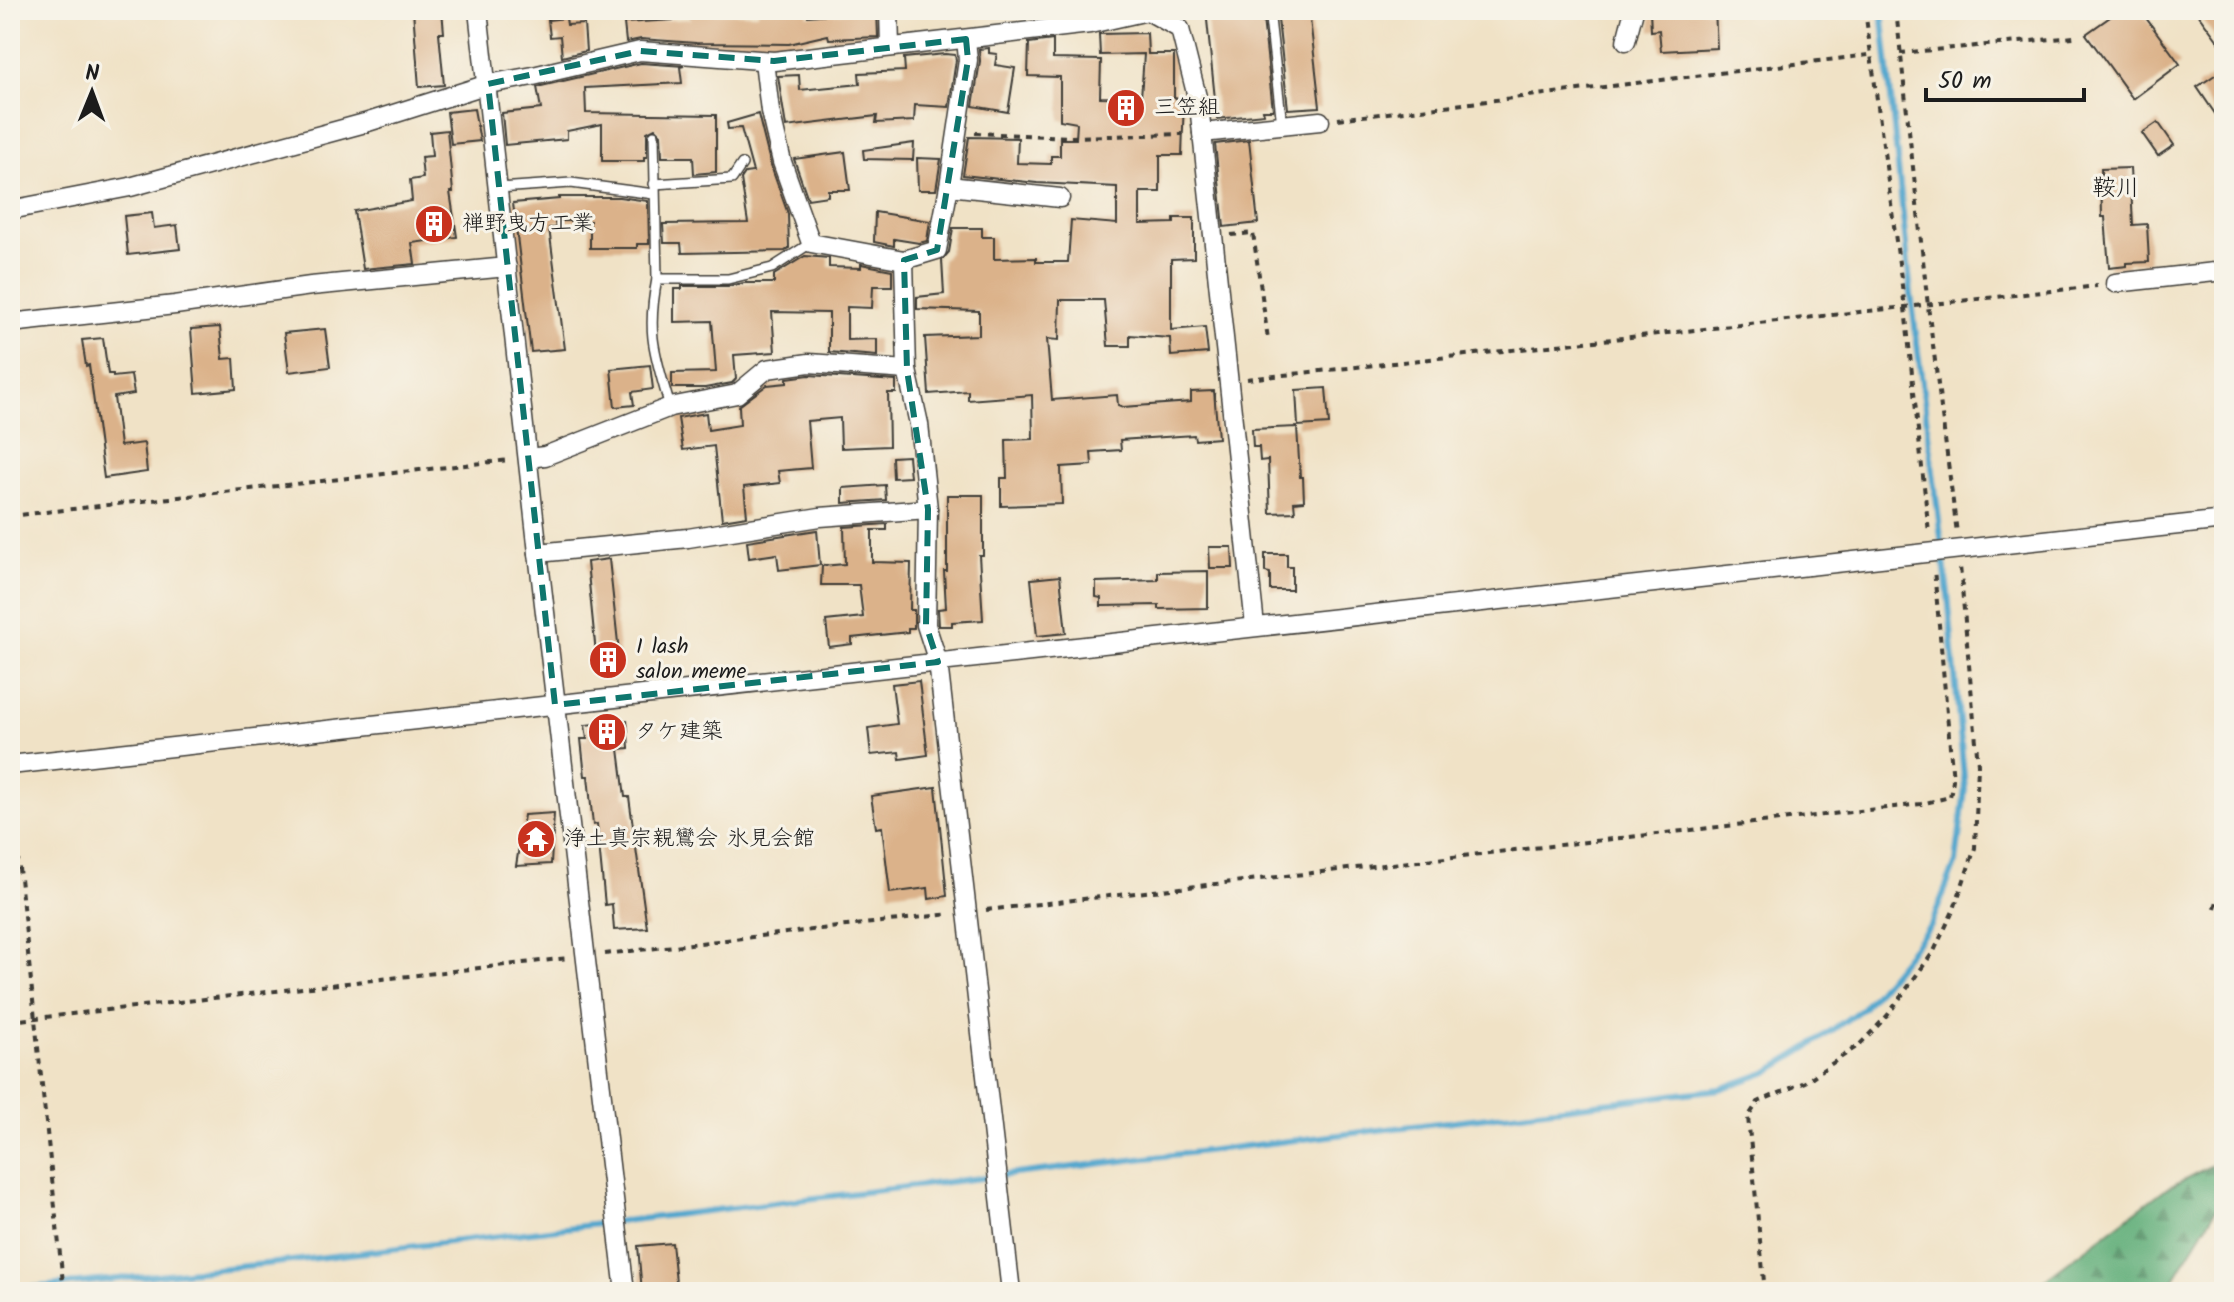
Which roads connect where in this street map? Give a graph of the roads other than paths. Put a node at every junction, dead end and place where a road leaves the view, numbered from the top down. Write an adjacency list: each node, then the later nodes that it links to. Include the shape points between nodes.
1 (478, 10): 10 (street)
2 (889, 10): 8 (street)
3 (1269, 10): 12 (lane)
4 (1634, 10): 7 (street)
5 (1149, 11): 6 (street); 13 (street, via 1180,29)
6 (966, 39): 8 (street); 16 (street, via 968,60)
7 (1626, 41)
8 (890, 47): 9 (street)
9 (764, 61): 10 (street, via 640,51); 21 (street, via 782,162)
10 (488, 84): 17 (street); 20 (street, via 130,187)
11 (1320, 121): 12 (street)
12 (1282, 125): 13 (street)
13 (1202, 133): 34 (street)
14 (654, 135): 18 (lane)
15 (742, 164): 18 (lane, via 732,179)
16 (949, 186): 19 (street); 22 (street, via 937,250)
17 (499, 188): 18 (lane, via 571,183); 23 (street)
18 (654, 189): 25 (lane)
19 (1060, 198)
20 (10, 210)
21 (811, 243): 22 (street); 25 (lane, via 772,268 728,279)
22 (904, 260): 28 (street)
23 (507, 267): 27 (street); 30 (street)
24 (2224, 271): 26 (street)
25 (657, 279): 29 (lane, via 651,342)
26 (2115, 283)
27 (10, 323)
28 (907, 370): 29 (street, via 809,363 767,369 737,394); 31 (street)
29 (670, 407): 30 (street)
30 (528, 458): 33 (street)
31 (928, 509): 33 (street, via 820,517 688,538); 35 (street, via 926,625)
32 (2224, 520): 34 (street)
33 (538, 553): 36 (street)
34 (1255, 626): 35 (street)
35 (938, 662): 36 (street); 39 (street)
36 (555, 705): 37 (street); 38 (street)
37 (10, 765)
38 (625, 1292)
39 (1011, 1292)

